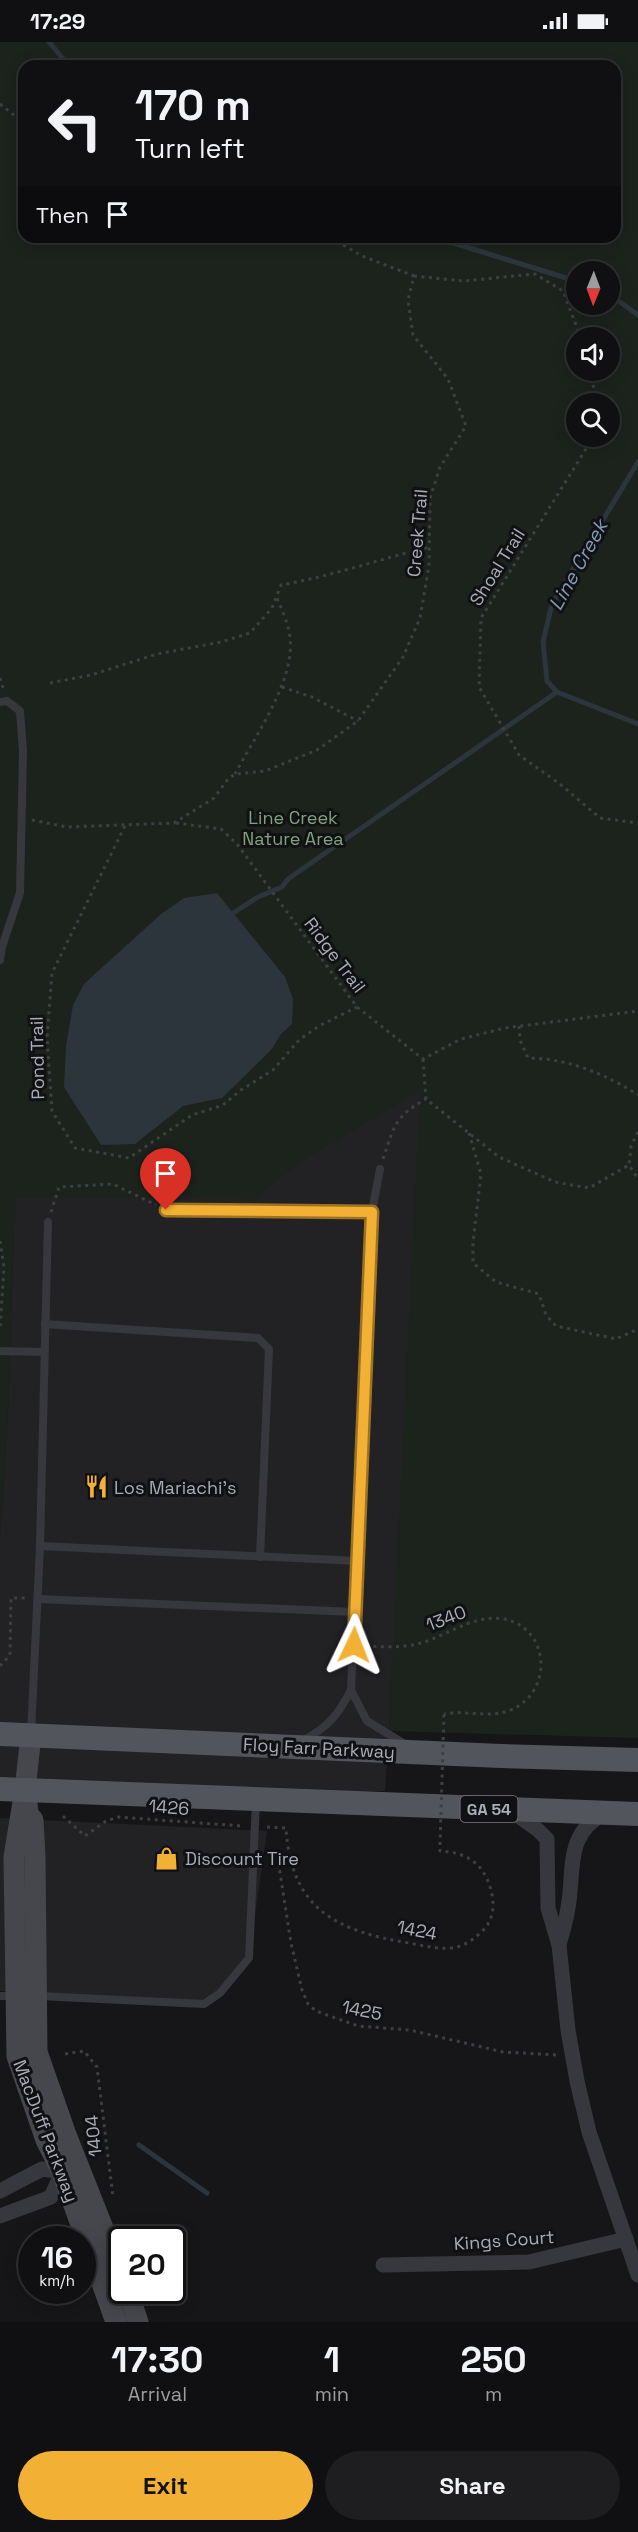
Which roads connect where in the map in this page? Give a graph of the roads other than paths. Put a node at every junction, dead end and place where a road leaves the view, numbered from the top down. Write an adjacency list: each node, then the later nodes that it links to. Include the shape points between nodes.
1 (0, 702): 2 (lane, via 7,701 20,711 23,751 20,893)
2 (1, 944): 3 (lane)
3 (0, 960)
4 (380, 1169): 6 (lane)
5 (166, 1210): 6 (lane)
6 (372, 1212): 13 (lane)
7 (48, 1222): 8 (lane)
8 (45, 1324): 10 (lane); 12 (lane, via 258,1338 269,1349)
9 (0, 1351): 10 (lane)
10 (44, 1352): 11 (lane)
11 (40, 1545): 12 (lane); 14 (lane)
12 (260, 1557): 13 (lane)
13 (358, 1561): 15 (lane)
14 (38, 1599): 15 (lane); 18 (lane)
15 (355, 1612): 16 (lane)
16 (351, 1690): 19 (lane, via 338,1715); 20 (lane, via 367,1721 399,1741)
17 (0, 1734): 18 (main road, Floy Farr Parkway)
18 (31, 1735): 19 (main road, Floy Farr Parkway); 23 (street, MacDuff Parkway)
19 (294, 1746): 20 (main road, Floy Farr Parkway)
20 (433, 1754): 21 (main road, Floy Farr Parkway)
21 (638, 1760)
22 (0, 1789): 23 (main road, GA 54)
23 (25, 1790): 24 (main road, GA 54); 29 (street, MacDuff Parkway, via 28,1814 33,1821 34,1848)
24 (256, 1799): 25 (main road, GA 54); 29 (lane, via 249,1958 220,1993 204,2004)
25 (510, 1809): 26 (main road, GA 54); 28 (street, via 547,1839 548,1908)
26 (606, 1812): 27 (main road, GA 54); 28 (street, via 585,1826 576,1844)
27 (638, 1814)
28 (559, 1945): 33 (street, via 572,2053 589,2132)
29 (17, 1996): 30 (street, MacDuff Parkway, via 17,2056 46,2140)
30 (70, 2168): 31 (street, via 42,2169); 32 (street, via 51,2197); 34 (street, MacDuff Parkway); 38 (street, MacDuff Parkway)
31 (0, 2192)
32 (0, 2216)
33 (626, 2239): 35 (street, Kings Court, via 529,2262); 36 (street)
34 (108, 2247)
35 (383, 2265)
36 (638, 2275)
37 (132, 2304): 39 (street)
38 (116, 2322)
39 (138, 2322)

